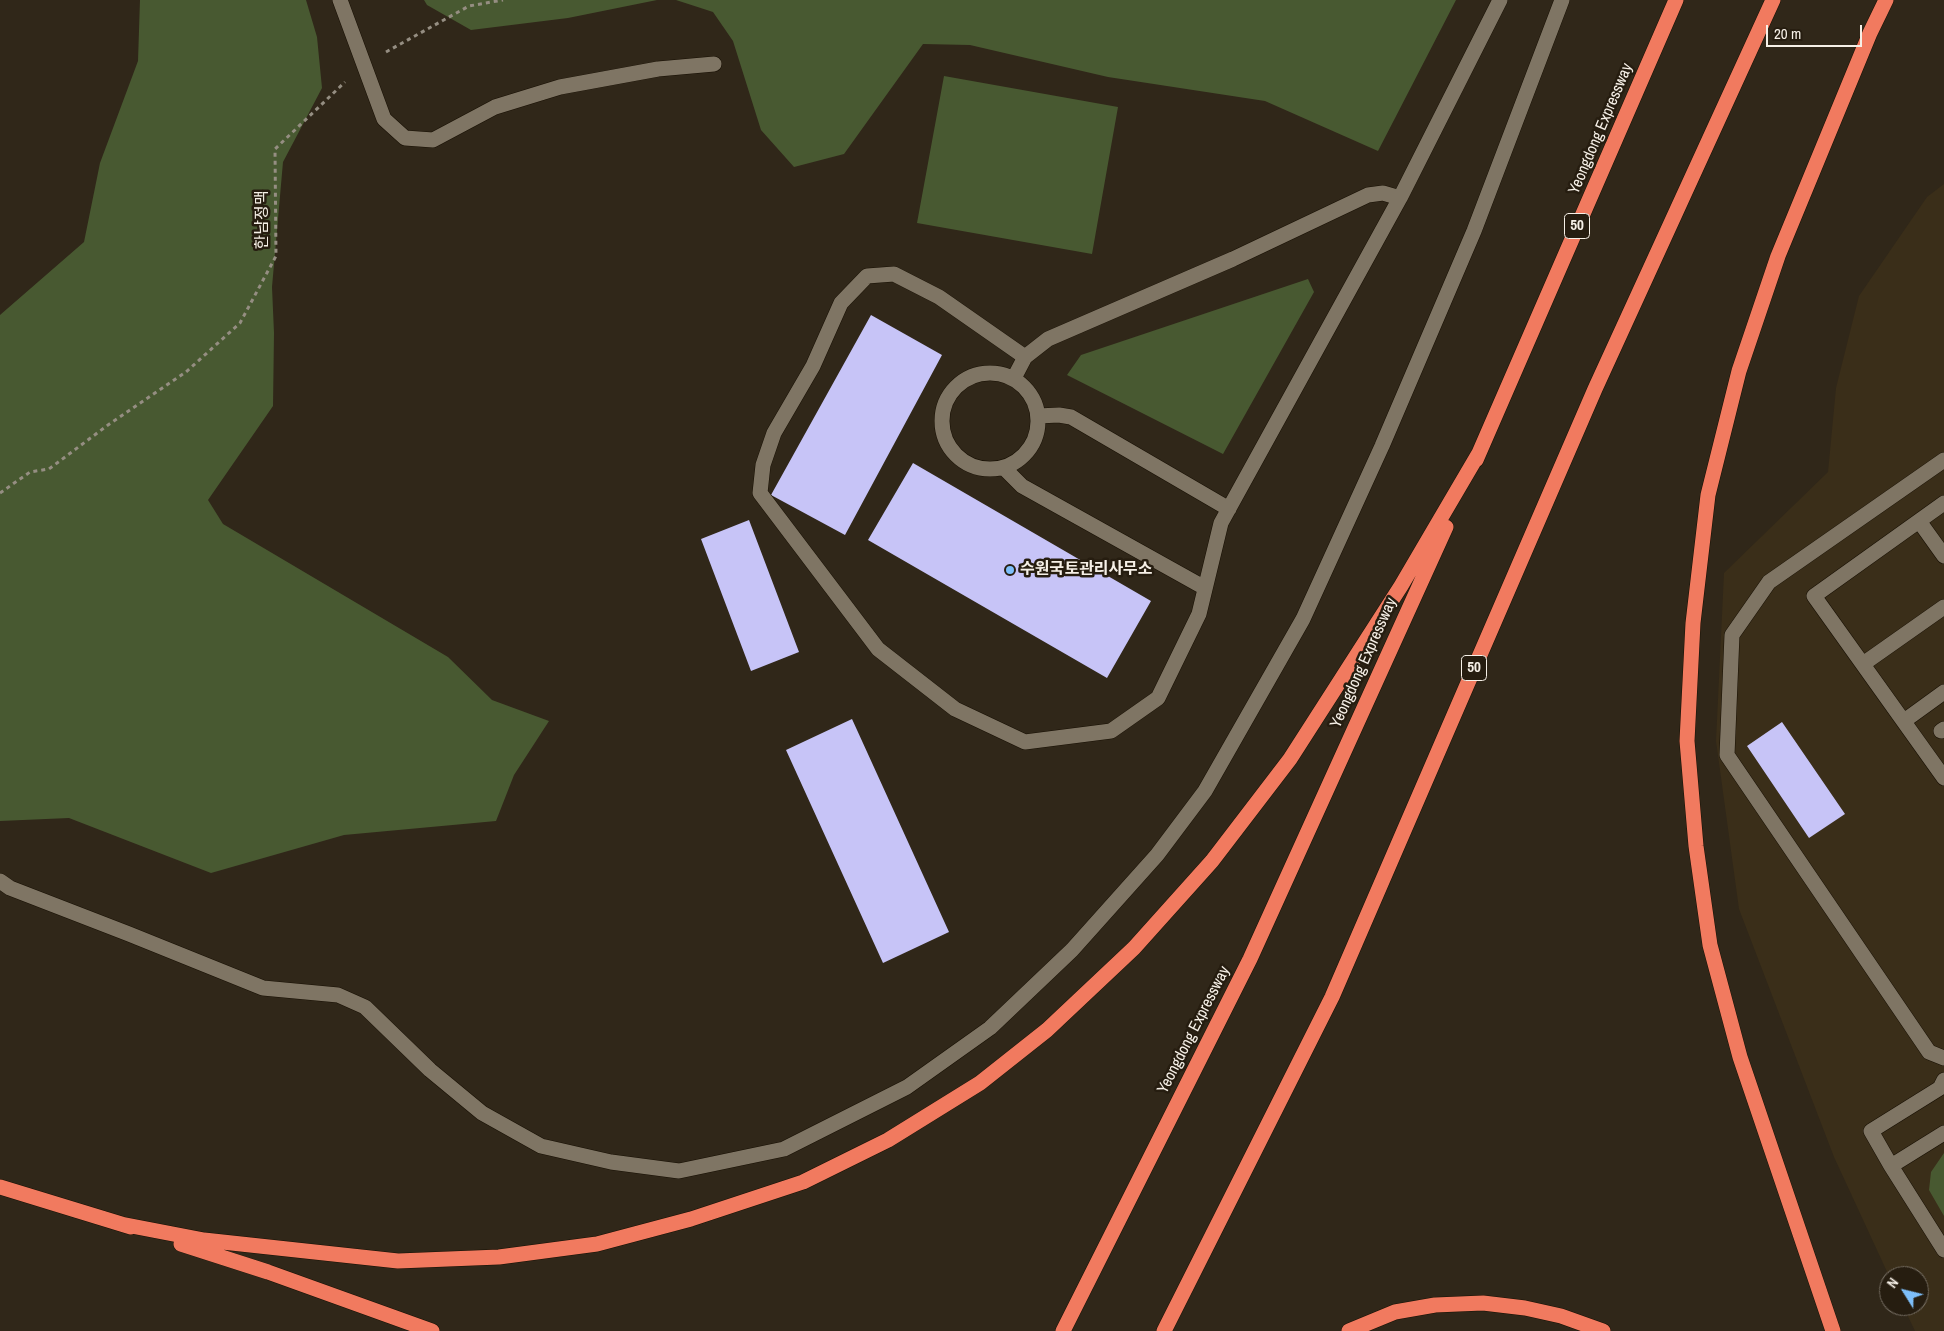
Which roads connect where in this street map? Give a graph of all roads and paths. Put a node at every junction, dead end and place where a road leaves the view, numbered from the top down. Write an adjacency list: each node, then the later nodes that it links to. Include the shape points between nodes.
1 (340, 0): 9 (street, via 384,119 405,138 433,140 495,107 560,87 658,69)
2 (503, 0): 8 (path, via 469,6)
3 (1500, 0): 11 (street)
4 (1562, 0): 29 (street, via 1474,231 1378,456 1303,619 1205,791 1156,855 1072,950 990,1028 907,1087 784,1149 679,1171 611,1162 541,1146 482,1113 430,1070 365,1008 338,995 263,988 10,888)
5 (1676, 0): 15 (highway, Yeongdong Expressway / 50)
6 (1773, 0): 39 (highway, 50, via 1595,389 1332,997)
7 (1886, 0): 42 (highway, via 1778,256 1739,371 1708,496 1693,623 1688,741 1696,846 1710,945 1740,1056)
8 (382, 54)
9 (714, 64)
10 (351, 77): 18 (path, 한남정맥, via 275,149 276,256 240,323 186,372 49,469 30,472)
11 (1400, 198): 12 (street, via 1383,193 1368,195 1233,259 1048,339); 20 (street)
12 (1025, 357): 13 (street); 23 (street, via 939,297 894,274 866,276 841,303 813,366 774,432 763,465 760,493 878,649 955,709 1025,742 1111,731 1158,698 1199,614)
13 (1014, 378): 14 (street, via 1027,388); 17 (street, via 982,373 966,379 954,389 942,417 943,433 949,447 960,459 973,467 988,470)
14 (1038, 416): 17 (street, via 1037,434 1030,449 1018,461); 20 (street, via 1059,414 1071,417)
15 (1479, 453): 35 (highway, via 1401,586 1290,759 1212,861 1134,948 1047,1030 980,1083 888,1140 803,1182 691,1219 597,1244 499,1257 398,1261 204,1240); 38 (highway, Yeongdong Expressway / 50, via 1250,959)
16 (1944, 460): 30 (street, via 1769,582 1732,635 1727,755 1929,1052)
17 (1004, 468): 23 (street, via 1022,486)
18 (0, 493)
19 (1944, 504): 21 (street)
20 (1229, 509): 23 (street, via 1221,523)
21 (1919, 522): 22 (street); 25 (street, via 1814,596)
22 (1944, 556)
23 (1205, 588)
24 (1944, 607): 25 (street)
25 (1863, 664): 27 (street)
26 (1944, 692): 27 (street)
27 (1904, 721): 28 (street)
28 (1944, 778)
29 (0, 881)
30 (1944, 1058)
31 (1944, 1080): 33 (street, via 1940,1088 1872,1131)
32 (1944, 1133): 33 (street)
33 (1891, 1166): 36 (street)
34 (0, 1187): 35 (highway)
35 (121, 1224): 37 (highway, via 277,1275)
36 (1944, 1250)
37 (432, 1331)
38 (1063, 1331)
39 (1164, 1331)
40 (1349, 1331): 41 (highway, via 1395,1312 1435,1305 1483,1303 1552,1314)
41 (1603, 1331)
42 (1833, 1331)

